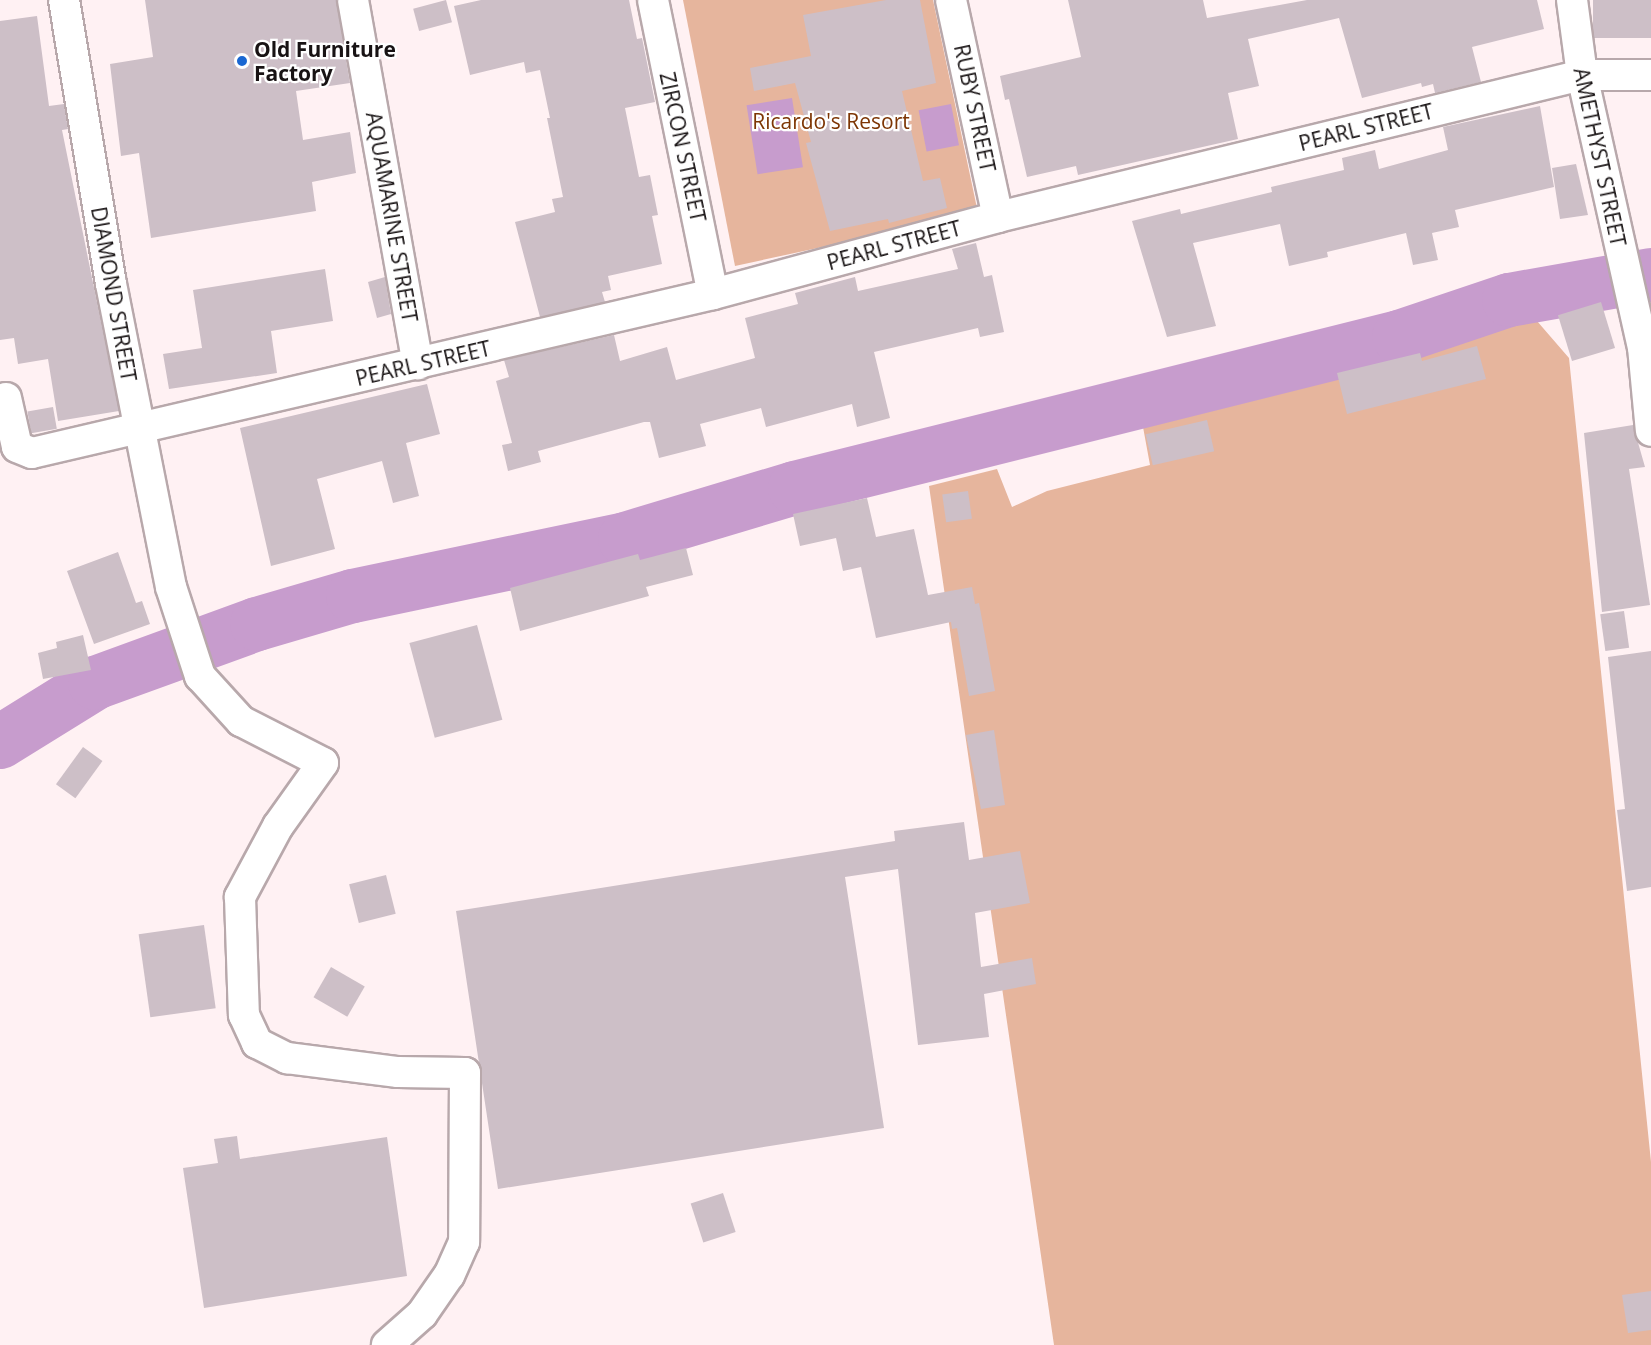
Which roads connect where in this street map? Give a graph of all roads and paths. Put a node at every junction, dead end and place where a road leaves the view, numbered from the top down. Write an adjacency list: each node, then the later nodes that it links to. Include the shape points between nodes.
1 (64, 0): 13 (street, DIAMOND STREET)
2 (353, 0): 11 (street, AQUAMARINE STREET)
3 (653, 0): 9 (street, ZIRCON STREET)
4 (951, 0): 8 (street, RUBY STREET)
5 (1572, 0): 6 (street, AMETHYST STREET)
6 (1582, 75): 7 (street, PEARL STREET); 8 (street, PEARL STREET); 10 (street, AMETHYST STREET, via 1634,312)
7 (1651, 75)
8 (998, 217): 9 (street, PEARL STREET)
9 (713, 294): 11 (street, PEARL STREET)
10 (1647, 347): 14 (street, AMETHYST STREET)
11 (418, 364): 13 (street, PEARL STREET)
12 (6, 398): 13 (street, PEARL STREET, via 17,447 26,453)
13 (139, 430): 15 (street, DIAMOND STREET, via 171,587 200,676 241,721 323,763 278,826 240,897 244,1015 257,1043 287,1058 398,1072 465,1073 468,1121 464,1242 449,1275 422,1314)
14 (1651, 431)
15 (387, 1345)

